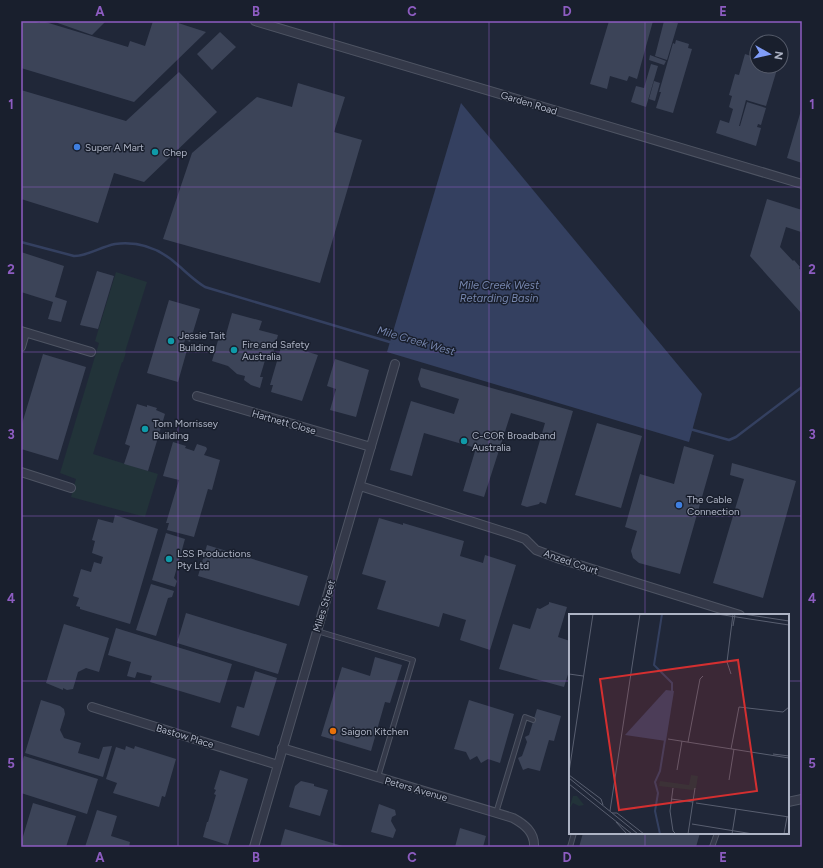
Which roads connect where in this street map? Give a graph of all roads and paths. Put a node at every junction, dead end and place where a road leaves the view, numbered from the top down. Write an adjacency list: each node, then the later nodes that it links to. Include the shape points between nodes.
1 (255, 21): 2 (street, Garden Road)
2 (802, 184)
3 (23, 332): 4 (street); 5 (street)
4 (21, 347)
5 (91, 352)
6 (395, 364): 8 (street, Miles Street)
7 (197, 396): 8 (street, Hartnett Close)
8 (371, 447): 10 (street, Miles Street)
9 (21, 472): 11 (street)
10 (360, 486): 12 (street, Anzed Court, via 525,539 536,550 560,559); 13 (street, Miles Street)
11 (71, 488)
12 (737, 614)
13 (317, 631): 16 (street, Miles Street); 18 (lane, via 413,660)
14 (92, 707): 17 (street, Bastow Place)
15 (533, 720): 21 (lane, via 525,717)
16 (282, 748): 17 (street, Miles Street); 18 (street, Peters Avenue)
17 (278, 765): 24 (street, Miles Street)
18 (378, 778): 21 (street, Peters Avenue)
19 (802, 798): 20 (street)
20 (789, 802)
21 (496, 813): 25 (street, Peters Avenue, via 523,823 531,833)
22 (574, 834): 26 (lane)
23 (717, 834): 27 (lane)
24 (254, 847)
25 (534, 847)
26 (570, 847)
27 (712, 847)

